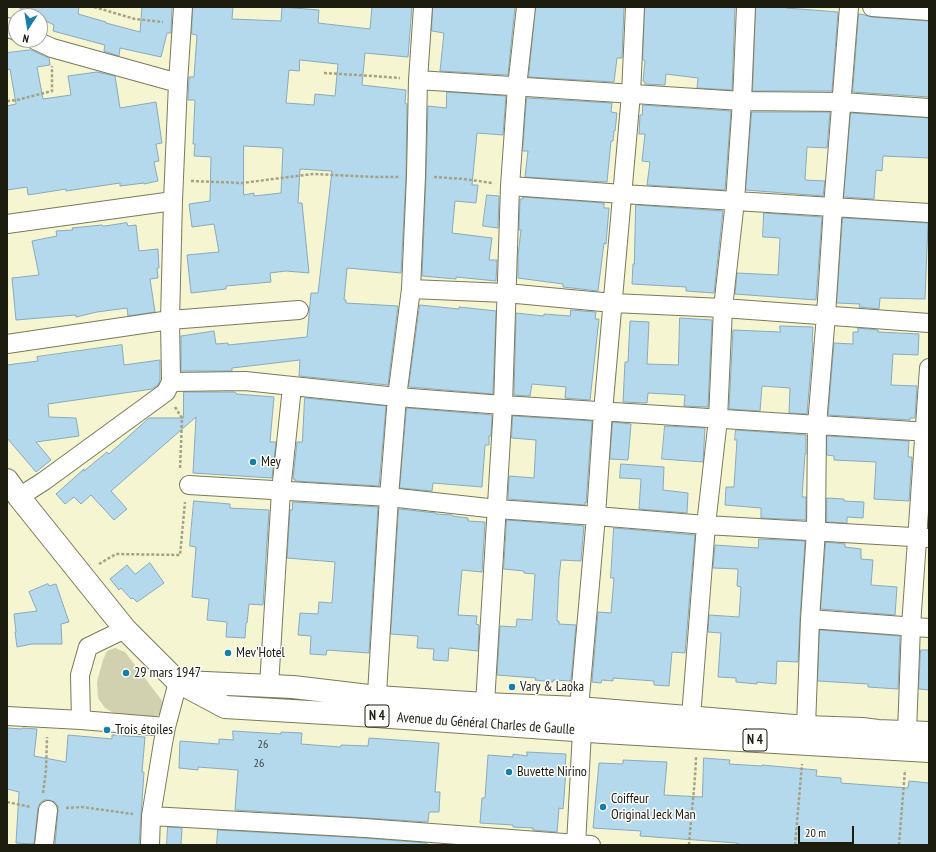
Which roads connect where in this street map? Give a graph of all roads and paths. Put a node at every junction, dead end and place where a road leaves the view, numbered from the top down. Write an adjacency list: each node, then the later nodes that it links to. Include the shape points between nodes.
1 (94, 7): 9 (path, via 135,19)
2 (423, 7): 13 (street)
3 (526, 7): 15 (street)
4 (635, 7): 16 (street)
5 (746, 7): 18 (street)
6 (849, 7): 19 (street)
7 (872, 7): 8 (street)
8 (929, 11)
9 (182, 15): 14 (street)
10 (48, 46): 11 (street)
11 (52, 48): 14 (street); 17 (path, via 52,91)
12 (324, 73): 13 (path)
13 (418, 80): 15 (street); 21 (street)
14 (178, 83): 22 (street)
15 (517, 87): 16 (street); 23 (street)
16 (631, 94): 18 (street); 24 (street)
17 (7, 101)
18 (742, 101): 19 (street); 26 (street)
19 (842, 102): 20 (street); 27 (street)
20 (929, 108)
21 (416, 176): 22 (path, via 313,174 242,183); 23 (path, via 464,179); 30 (street)
22 (174, 181): 25 (street)
23 (510, 186): 24 (street); 31 (street)
24 (623, 194): 26 (street); 32 (street)
25 (173, 201): 29 (street); 36 (street)
26 (736, 201): 27 (street); 33 (street)
27 (833, 207): 28 (street); 35 (street)
28 (929, 213)
29 (7, 224)
30 (411, 289): 31 (street); 42 (street)
31 (506, 293): 32 (street); 43 (street)
32 (613, 303): 33 (street); 44 (street)
33 (723, 308): 35 (street); 45 (street)
34 (298, 310): 36 (street)
35 (826, 315): 37 (street); 46 (street)
36 (170, 320): 38 (street); 41 (street)
37 (929, 323)
38 (7, 344)
39 (929, 368): 47 (street)
40 (292, 386): 41 (street, via 245,381); 42 (street); 50 (street)
41 (169, 387): 48 (path, via 182,418 180,476); 49 (street, via 44,481)
42 (397, 397): 43 (street); 51 (street)
43 (503, 405): 44 (street); 52 (street)
44 (603, 412): 45 (street); 53 (street)
45 (718, 419): 46 (street); 54 (street)
46 (817, 425): 47 (street); 55 (street)
47 (927, 432): 56 (street)
48 (189, 485): 50 (street); 57 (path, via 180,555 116,554)
49 (13, 489): 57 (main road, N 4)
50 (281, 491): 51 (street); 63 (street)
51 (389, 497): 52 (street); 65 (street)
52 (496, 510): 53 (street); 64 (street)
53 (596, 516): 54 (street); 66 (street)
54 (706, 525): 55 (street); 71 (street)
55 (816, 531): 56 (street); 58 (street)
56 (923, 537): 59 (street)
57 (84, 577): 61 (main road, N 4)
58 (810, 619): 59 (street); 74 (street)
59 (911, 626): 60 (street); 75 (street)
60 (929, 628)
61 (125, 629): 62 (main road, N 4); 69 (street, via 88,647 80,675)
62 (178, 682): 63 (main road, Avenue du Général Charles de Gaulle / N 4); 65 (main road, Avenue du Général Charles de Gaulle / N 4, via 225,707); 70 (street)
63 (268, 686): 65 (main road, Avenue du Général Charles de Gaulle / N 4, via 293,687)
64 (485, 704): 65 (main road, Avenue du Général Charles de Gaulle / N 4); 66 (main road, Avenue du Général Charles de Gaulle / N 4)
65 (376, 707): 72 (main road, Avenue du Général Charles de Gaulle / N 4)
66 (579, 708): 71 (main road, Avenue du Général Charles de Gaulle / N 4); 72 (street)
67 (7, 716): 68 (street)
68 (47, 718): 69 (street); 78 (path)
69 (81, 720): 70 (street)
70 (166, 727): 79 (street)
71 (694, 727): 72 (main road, Avenue du Général Charles de Gaulle / N 4); 74 (main road, Avenue du Général Charles de Gaulle / N 4); 83 (path, via 696,771)
72 (582, 731): 82 (street)
73 (929, 733): 75 (main road, Avenue du Général Charles de Gaulle / N 4)
74 (802, 735): 75 (main road, Avenue du Général Charles de Gaulle / N 4); 84 (path)
75 (907, 740): 76 (main road, Avenue du Général Charles de Gaulle / N 4); 85 (path)
76 (929, 750)
77 (7, 802): 78 (path)
78 (44, 809): 79 (path, via 82,807); 80 (street)
79 (151, 816): 81 (street); 82 (street, via 365,828)
80 (44, 845)
81 (150, 845)
82 (581, 845)
83 (689, 845)
84 (795, 845)
85 (899, 845)

